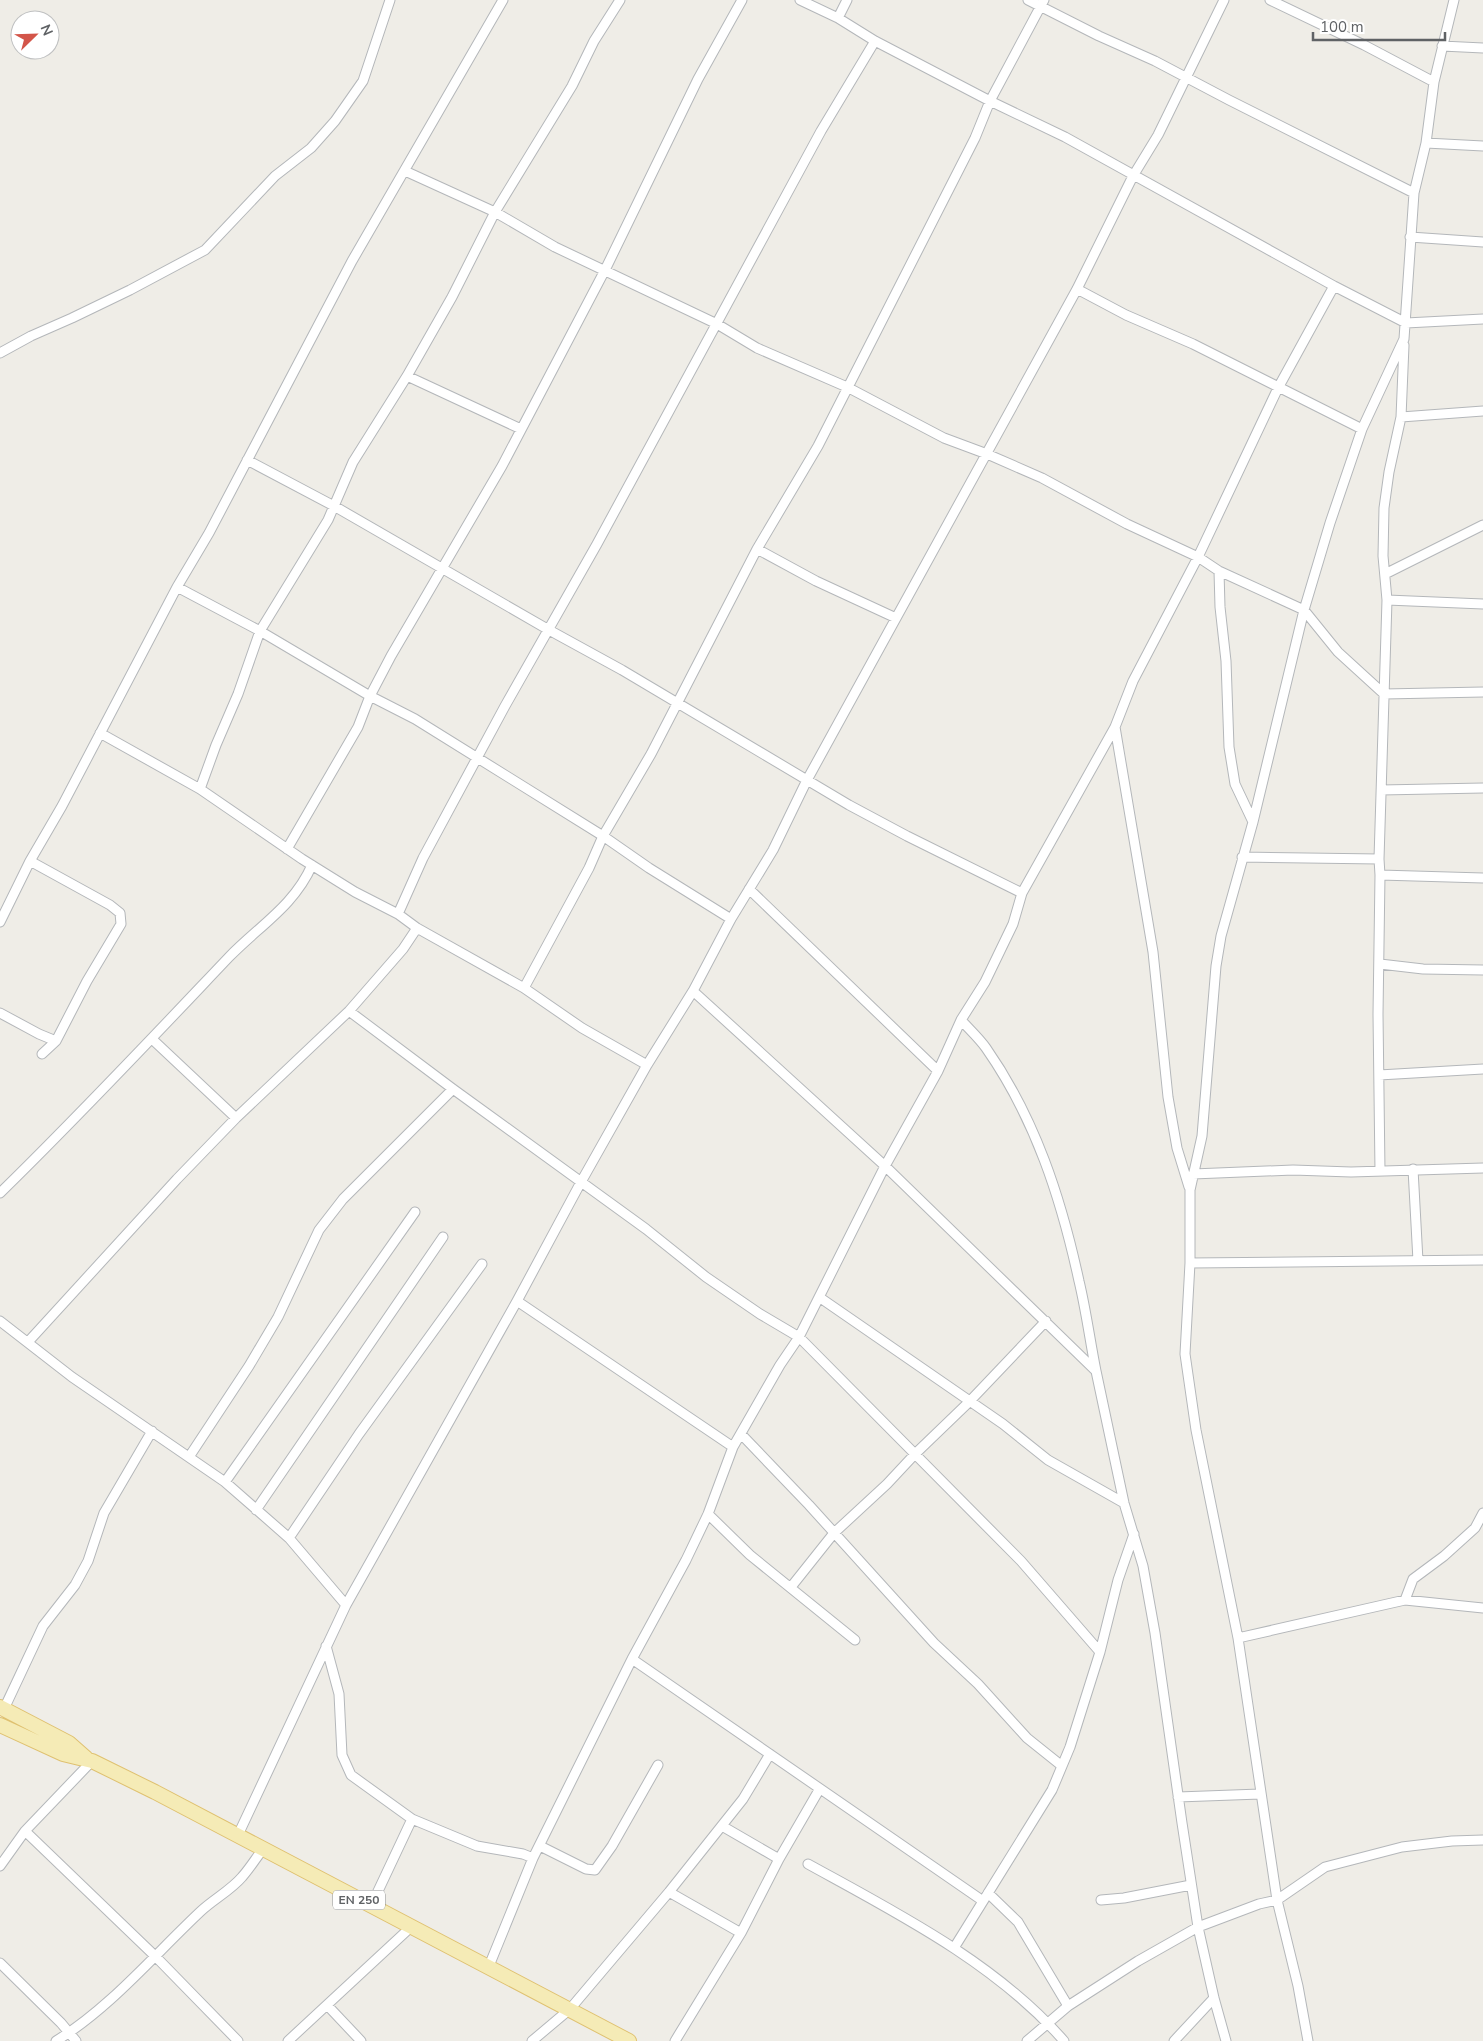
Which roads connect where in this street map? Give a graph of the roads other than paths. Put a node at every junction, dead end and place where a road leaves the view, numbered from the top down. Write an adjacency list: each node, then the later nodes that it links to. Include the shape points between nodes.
1 (390, 0): 34 (street, via 363,81 335,121 311,148 262,189 205,250)
2 (503, 0): 21 (street)
3 (620, 0): 24 (street)
4 (742, 0): 27 (street, via 698,79)
5 (800, 0): 12 (street)
6 (847, 0): 12 (street)
7 (1028, 0): 11 (street)
8 (1224, 0): 16 (street)
9 (1270, 0): 17 (street)
10 (1454, 0): 14 (street)
11 (1042, 3): 16 (street); 18 (street)
12 (838, 18): 13 (street)
13 (876, 41): 18 (street); 32 (street, via 821,131)
14 (1442, 46): 15 (street); 17 (street)
15 (1483, 48)
16 (1186, 77): 22 (street, via 1158,135); 23 (street)
17 (1434, 82): 19 (street)
18 (990, 101): 22 (street, via 1065,137); 36 (street, via 976,138)
19 (1426, 143): 20 (street); 23 (street)
20 (1483, 146)
21 (405, 172): 24 (street); 43 (street, via 352,260)
22 (1133, 176): 28 (street); 29 (street)
23 (1414, 193): 25 (street)
24 (495, 212): 27 (street, via 555,247); 35 (street)
25 (1410, 236): 26 (street); 31 (street)
26 (1483, 242)
27 (605, 270): 32 (street); 40 (street)
28 (1334, 286): 31 (street); 37 (street)
29 (1077, 289): 37 (street); 42 (street)
30 (1483, 319): 31 (street)
31 (1406, 323): 33 (street)
32 (717, 324): 36 (street, via 757,348); 56 (street)
33 (1404, 339): 39 (street); 41 (street)
34 (0, 353)
35 (407, 376): 40 (street); 44 (street, via 353,462)
36 (847, 387): 42 (street, via 944,438); 46 (street, via 818,446)
37 (1278, 388): 41 (street); 47 (street)
38 (1483, 411): 39 (street)
39 (1401, 417): 50 (street, via 1384,508)
40 (521, 429): 48 (street)
41 (1362, 429): 54 (street)
42 (988, 454): 47 (street); 55 (street)
43 (247, 460): 44 (street); 51 (street)
44 (334, 506): 48 (street); 57 (street)
45 (1483, 525): 50 (street)
46 (757, 549): 55 (street); 61 (street)
47 (1198, 557): 49 (street); 62 (street, via 1133,681)
48 (442, 569): 56 (street); 60 (street)
49 (1219, 571): 54 (street); 69 (street, via 1229,747 1235,784)
50 (1385, 574): 52 (street)
51 (177, 587): 57 (street); 63 (street)
52 (1387, 600): 53 (street); 59 (street)
53 (1483, 604)
54 (1304, 610): 59 (street, via 1338,652); 69 (street)
55 (896, 618): 65 (street)
56 (549, 630): 61 (street); 64 (street)
57 (260, 631): 60 (street); 67 (street)
58 (1483, 692): 59 (street)
59 (1384, 694): 68 (street)
60 (370, 696): 64 (street); 71 (street, via 358,727)
61 (678, 702): 65 (street); 70 (street)
62 (1114, 727): 79 (street); 106 (street, via 1153,952 1168,1097 1177,1148)
63 (100, 733): 67 (street); 74 (street)
64 (477, 758): 70 (street); 80 (street, via 423,858)
65 (807, 780): 78 (street); 79 (street, via 906,836)
66 (1483, 788): 68 (street)
67 (200, 789): 71 (street)
68 (1381, 790): 73 (street)
69 (1253, 822): 72 (street)
70 (603, 836): 81 (street); 86 (street)
71 (287, 849): 75 (street)
72 (1242, 857): 73 (street); 104 (street, via 1216,966 1202,1136)
73 (1379, 859): 76 (street)
74 (30, 861): 82 (street); 92 (street, via 120,913 121,924)
75 (312, 864): 80 (street, via 355,892); 91 (street, via 304,882 280,910 231,955)
76 (1380, 875): 77 (street); 84 (street)
77 (1483, 878)
78 (749, 889): 81 (street); 96 (street)
79 (1022, 893): 90 (street, via 1012,924 985,982)
80 (398, 914): 83 (street)
81 (731, 919): 87 (street)
82 (0, 922)
83 (417, 928): 86 (street); 88 (street)
84 (1380, 964): 85 (street); 97 (street)
85 (1483, 970)
86 (524, 988): 94 (street, via 582,1028)
87 (693, 991): 94 (street); 100 (street)
88 (349, 1011): 98 (street); 99 (street)
89 (0, 1013): 92 (street)
90 (960, 1020): 96 (street); 120 (street, via 985,1046 1004,1077 1051,1176 1078,1274)
91 (152, 1039): 99 (street); 107 (street)
92 (56, 1041): 93 (street)
93 (42, 1054)
94 (647, 1065): 105 (street)
95 (1483, 1069): 97 (street)
96 (938, 1071): 100 (street)
97 (1379, 1075): 103 (street)
98 (453, 1089): 105 (street); 126 (street, via 350,1192 319,1230 278,1317)
99 (236, 1118): 119 (street, via 131,1227)
100 (884, 1166): 114 (street); 117 (street)
101 (1483, 1168): 102 (street)
102 (1413, 1170): 103 (street); 111 (street)
103 (1380, 1171): 104 (street)
104 (1193, 1174): 106 (street)
105 (581, 1182): 115 (street); 118 (street, via 706,1277)
106 (1190, 1190): 112 (street)
107 (0, 1193)
108 (416, 1212): 127 (street)
109 (443, 1237): 129 (street)
110 (1483, 1260): 111 (street)
111 (1418, 1261): 112 (street)
112 (1190, 1263): 139 (street, via 1185,1354 1196,1430)
113 (482, 1264): 134 (street)
114 (819, 1298): 118 (street); 121 (street)
115 (517, 1301): 124 (street); 137 (street)
116 (0, 1321): 119 (street)
117 (1046, 1321): 120 (street); 121 (street)
118 (799, 1337): 123 (street); 125 (street)
119 (28, 1342): 122 (street, via 72,1377)
120 (1096, 1370): 128 (street)
121 (969, 1402): 125 (street); 128 (street, via 1048,1460)
122 (152, 1431): 126 (street); 144 (street, via 104,1513 88,1562 75,1585 42,1626)
123 (741, 1434): 124 (street); 132 (street)
124 (733, 1447): 131 (street)
125 (915, 1454): 132 (street, via 888,1484); 142 (street, via 1021,1561)
126 (189, 1456): 127 (street)
127 (225, 1482): 129 (street)
128 (1124, 1503): 133 (street)
129 (256, 1510): 134 (street)
130 (1483, 1513): 136 (street, via 1475,1528 1413,1579)
131 (708, 1514): 135 (street, via 750,1555); 143 (street)
132 (834, 1533): 135 (street); 149 (street, via 922,1630 1028,1738)
133 (1134, 1534): 142 (street, via 1118,1580); 152 (street, via 1155,1633)
134 (289, 1538): 137 (street)
135 (790, 1587): 140 (street)
136 (1405, 1600): 138 (street); 139 (street)
137 (346, 1605): 141 (street)
138 (1483, 1608)
139 (1238, 1638): 151 (street)
140 (855, 1640)
141 (326, 1646): 153 (street, via 339,1694 342,1755 351,1775); 156 (street)
142 (1100, 1652): 149 (street)
143 (632, 1659): 146 (street); 158 (street)
144 (2, 1708): 147 (main road, EN 250, via 69,1743)
145 (0, 1724): 147 (main road, EN 250, via 63,1754)
146 (770, 1754): 150 (street); 154 (street)
147 (90, 1761): 155 (street); 156 (main road, EN 250)
148 (658, 1765): 158 (street, via 595,1870 586,1869)
149 (1062, 1766): 166 (street, via 1052,1790)
150 (819, 1790): 161 (street); 166 (street)
151 (1260, 1794): 152 (street); 168 (street)
152 (1178, 1797): 164 (street)
153 (412, 1819): 160 (street, via 477,1846); 169 (street)
154 (722, 1826): 161 (street); 165 (street)
155 (25, 1831): 163 (street); 174 (street)
156 (238, 1835): 159 (main road, EN 250)
157 (1483, 1840): 168 (street, via 1402,1847 1325,1867)
158 (540, 1846): 160 (street)
159 (263, 1849): 169 (main road, EN 250); 174 (street, via 242,1877 201,1911)
160 (533, 1858): 176 (street)
161 (779, 1859): 172 (street)
162 (808, 1864): 173 (street)
163 (0, 1866)
164 (1191, 1885): 167 (street); 171 (street)
165 (669, 1892): 172 (street); 180 (street)
166 (985, 1897): 173 (street); 179 (street, via 1018,1922)
167 (1101, 1900)
168 (1277, 1900): 171 (street); 195 (street)
169 (371, 1906): 170 (main road, EN 250)
170 (412, 1926): 176 (main road, EN 250); 178 (street)
171 (1198, 1927): 177 (street); 179 (street, via 1138,1960)
172 (741, 1933): 190 (street)
173 (954, 1948): 181 (street)
174 (156, 1957): 182 (street); 185 (street)
175 (0, 1963): 182 (street, via 62,2023)
176 (489, 1966): 180 (main road, EN 250)
177 (1214, 1998): 193 (street); 194 (street)
178 (326, 2005): 186 (street); 187 (street)
179 (1068, 2006): 181 (street)
180 (570, 2009): 188 (street); 189 (main road, EN 250)
181 (1048, 2022): 191 (street); 192 (street)
182 (68, 2033): 183 (street); 184 (street)
183 (56, 2041)
184 (76, 2041)
185 (238, 2041)
186 (288, 2041)
187 (361, 2041)
188 (532, 2041)
189 (629, 2041)
190 (675, 2041)
191 (1027, 2041)
192 (1064, 2041)
193 (1174, 2041)
194 (1226, 2041)
195 (1308, 2041)

